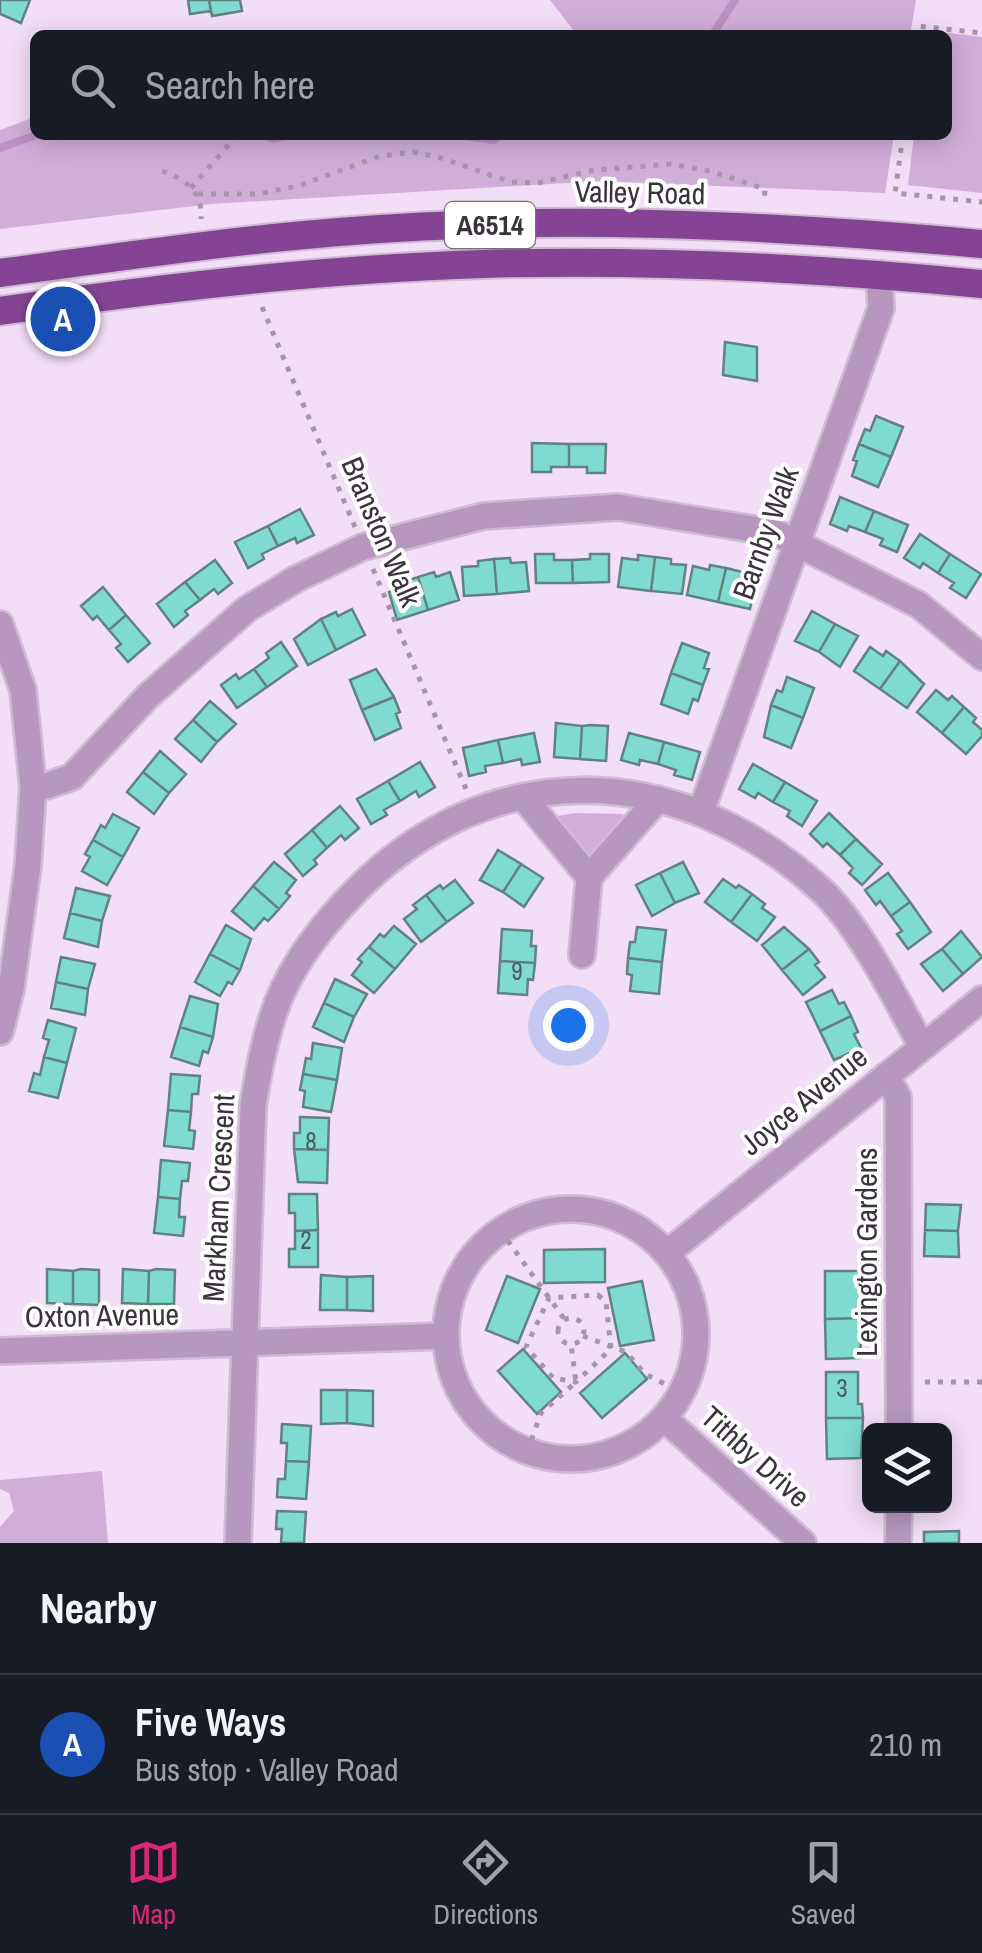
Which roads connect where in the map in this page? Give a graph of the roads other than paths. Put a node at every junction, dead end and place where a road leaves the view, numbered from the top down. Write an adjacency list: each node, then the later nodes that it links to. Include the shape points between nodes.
1 (982, 244): 2 (highway, Valley Road / A6514, via 714,226 460,225 339,232)
2 (0, 274)
3 (879, 274): 4 (highway, A6514); 5 (highway, A6514, via 715,264 370,269); 6 (street, Barnby Walk, via 880,308)
4 (982, 284)
5 (0, 311)
6 (797, 544): 8 (street, via 919,606); 9 (street, via 760,530 618,507 484,516 364,547 247,609 148,696 72,776); 12 (street, Barnby Walk)
7 (0, 624): 9 (street, via 24,690)
8 (982, 657)
9 (33, 787): 16 (street, via 28,865)
10 (524, 797): 11 (street, Markham Crescent, via 590,788); 13 (street); 21 (street, Markham Crescent, via 424,834 378,868 324,924 283,989 254,1106)
11 (658, 799): 12 (street, Markham Crescent); 13 (street)
12 (701, 812): 17 (street, Markham Crescent, via 757,840 822,890)
13 (589, 877): 14 (street)
14 (582, 955)
15 (982, 998): 17 (street, Joyce Avenue)
16 (0, 1032)
17 (922, 1047): 18 (street, Joyce Avenue)
18 (886, 1076): 19 (street, Joyce Avenue); 24 (street, Lexington Gardens, via 898,1098)
19 (667, 1254): 20 (street, via 640,1229 606,1214 533,1214 477,1250 448,1305); 23 (street, via 684,1278 695,1321 693,1365)
20 (445, 1336): 21 (street, Oxton Avenue); 23 (street, via 451,1373 468,1407 494,1434 527,1452 564,1460 601,1457 636,1442)
21 (244, 1345): 22 (street, Oxton Avenue); 26 (street, Markham Crescent)
22 (0, 1351)
23 (664, 1418): 27 (street, Tithby Drive)
24 (900, 1423)
25 (899, 1513): 28 (street)
26 (238, 1543)
27 (803, 1543)
28 (898, 1543)

